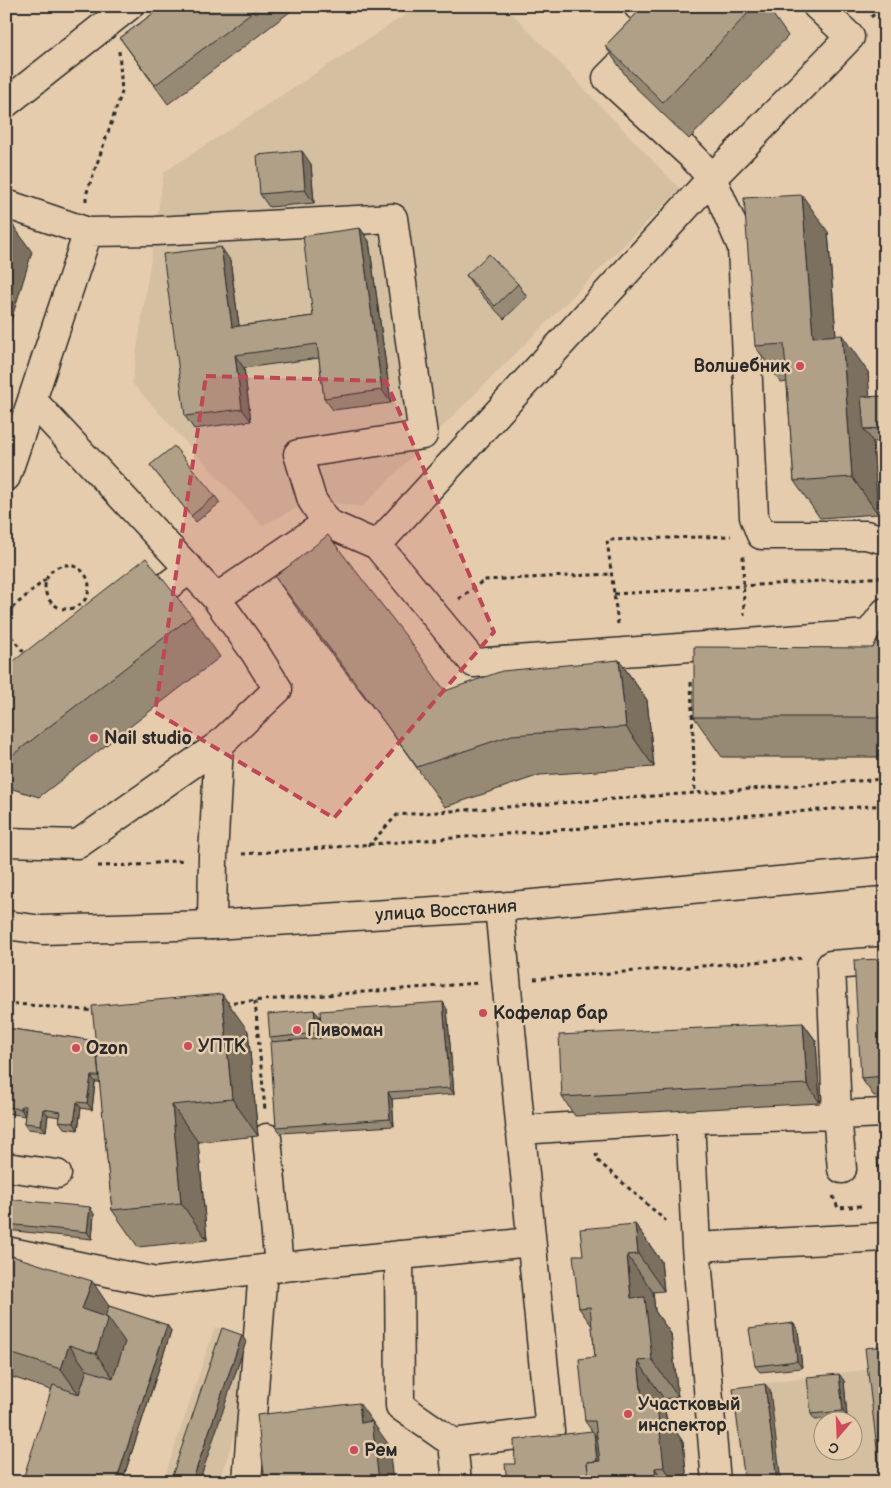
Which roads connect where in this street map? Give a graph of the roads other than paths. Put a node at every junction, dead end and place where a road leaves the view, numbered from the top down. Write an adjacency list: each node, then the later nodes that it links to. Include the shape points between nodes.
1 (638, 6): 5 (main road, via 659,26 608,78)
2 (817, 6): 5 (main road, via 850,37)
3 (123, 11): 4 (main road)
4 (6, 103)
5 (712, 178): 11 (main road, via 742,247 754,517 751,535 866,534); 12 (main road)
6 (6, 204): 7 (main road)
7 (88, 232): 8 (main road); 10 (main road, via 393,218 423,435 298,454 312,500)
8 (32, 400): 9 (main road); 13 (main road)
9 (6, 477)
10 (327, 523): 12 (main road); 14 (main road)
11 (885, 540)
12 (377, 545): 15 (main road, via 474,663 869,634)
13 (190, 569): 14 (main road); 16 (main road)
14 (216, 598): 17 (main road, via 278,689)
15 (885, 612)
16 (119, 622)
17 (219, 746): 18 (main road, via 78,844); 22 (main road)
18 (6, 842)
19 (885, 871): 20 (main road, улица Восстания)
20 (499, 907): 22 (main road, улица Восстания); 27 (main road)
21 (6, 925): 22 (main road, улица Восстания, via 42,930)
22 (212, 925)
23 (885, 961): 25 (main road, via 831,965)
24 (885, 1112): 25 (main road)
25 (837, 1115): 26 (main road); 30 (main road)
26 (690, 1119): 27 (main road); 34 (main road)
27 (520, 1130): 33 (main road)
28 (267, 1138): 37 (main road)
29 (6, 1167): 31 (main road)
30 (842, 1169)
31 (57, 1174)
32 (885, 1237): 34 (main road)
33 (531, 1242): 36 (main road); 38 (main road, via 550,1432)
34 (696, 1247): 41 (main road)
35 (6, 1252): 37 (main road, via 156,1282)
36 (399, 1255): 37 (main road); 38 (main road, via 400,1406)
37 (271, 1268): 39 (main road)
38 (453, 1443): 40 (main road)
39 (247, 1482)
40 (457, 1482)
41 (716, 1482)

